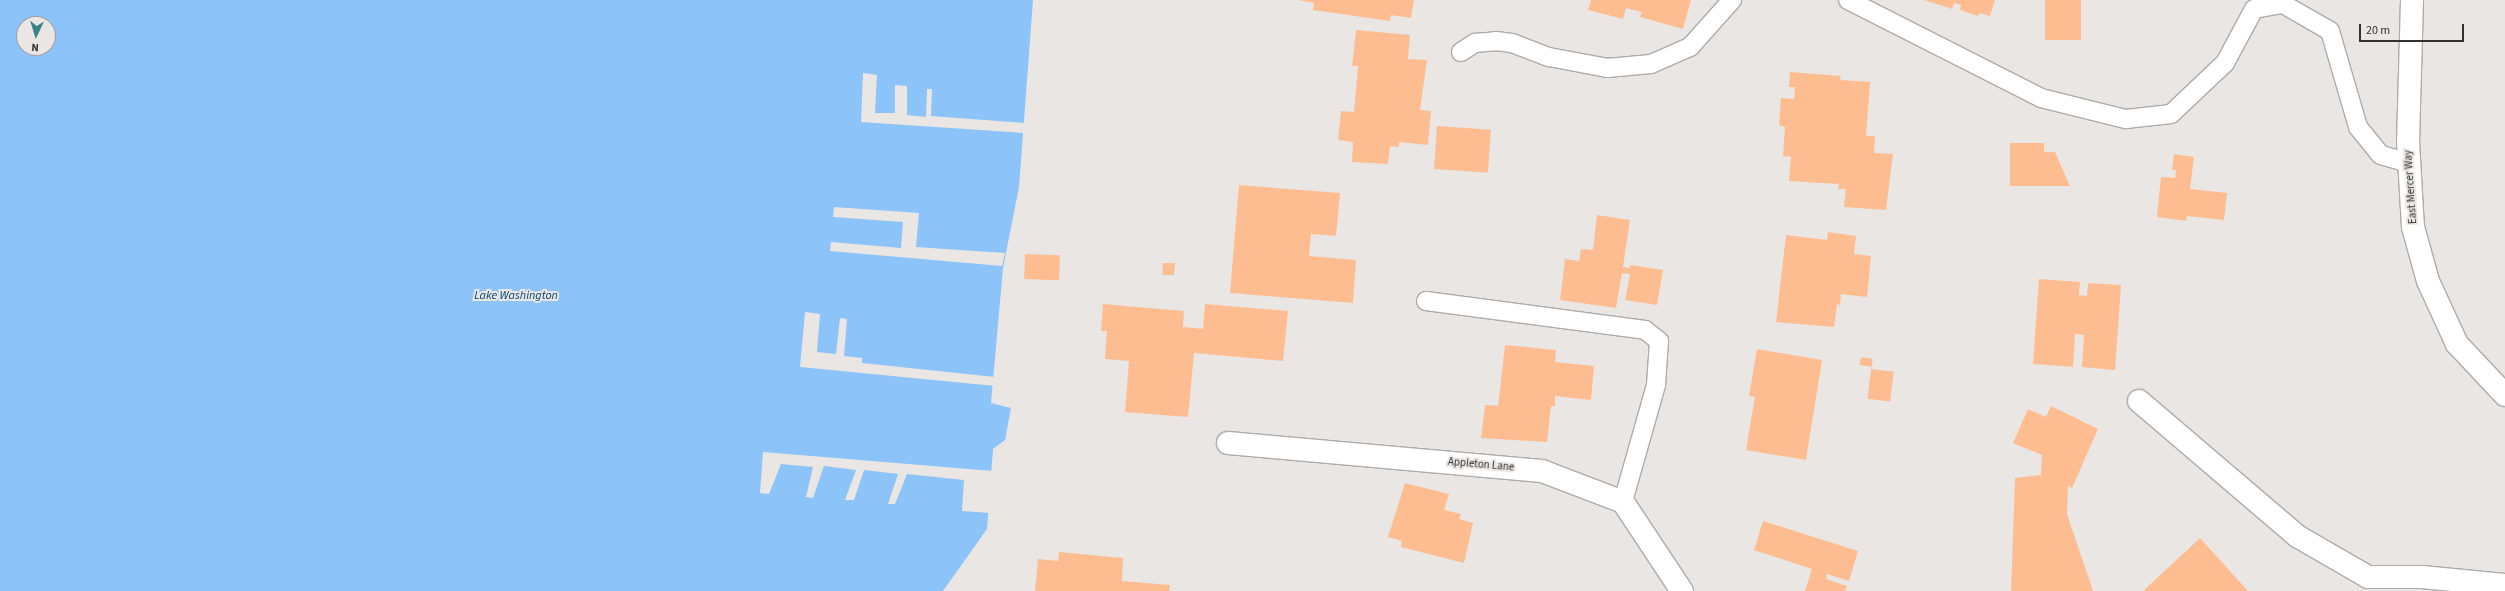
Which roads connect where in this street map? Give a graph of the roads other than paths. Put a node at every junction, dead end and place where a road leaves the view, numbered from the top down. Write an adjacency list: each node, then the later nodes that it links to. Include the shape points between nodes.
1 (1732, 0): 4 (lane, via 1690,47 1651,64 1607,68 1549,57 1512,43 1496,41 1474,43)
2 (1848, 0): 5 (lane, via 2040,98 2126,119 2171,114 2225,63 2254,9 2283,4 2330,30 2358,127 2381,155)
3 (2412, 0): 5 (street, East Mercer Way)
4 (1461, 52)
5 (2409, 163): 7 (street, East Mercer Way, via 2413,227 2428,281 2457,344)
6 (1426, 301): 10 (lane, via 1645,330 1659,341 1656,385)
7 (2505, 395)
8 (2139, 401): 11 (street, via 2297,536 2368,577 2422,577)
9 (1228, 443): 10 (street, Appleton Lane, via 1542,471)
10 (1623, 502): 12 (street)
11 (2505, 585)
12 (1682, 591)

